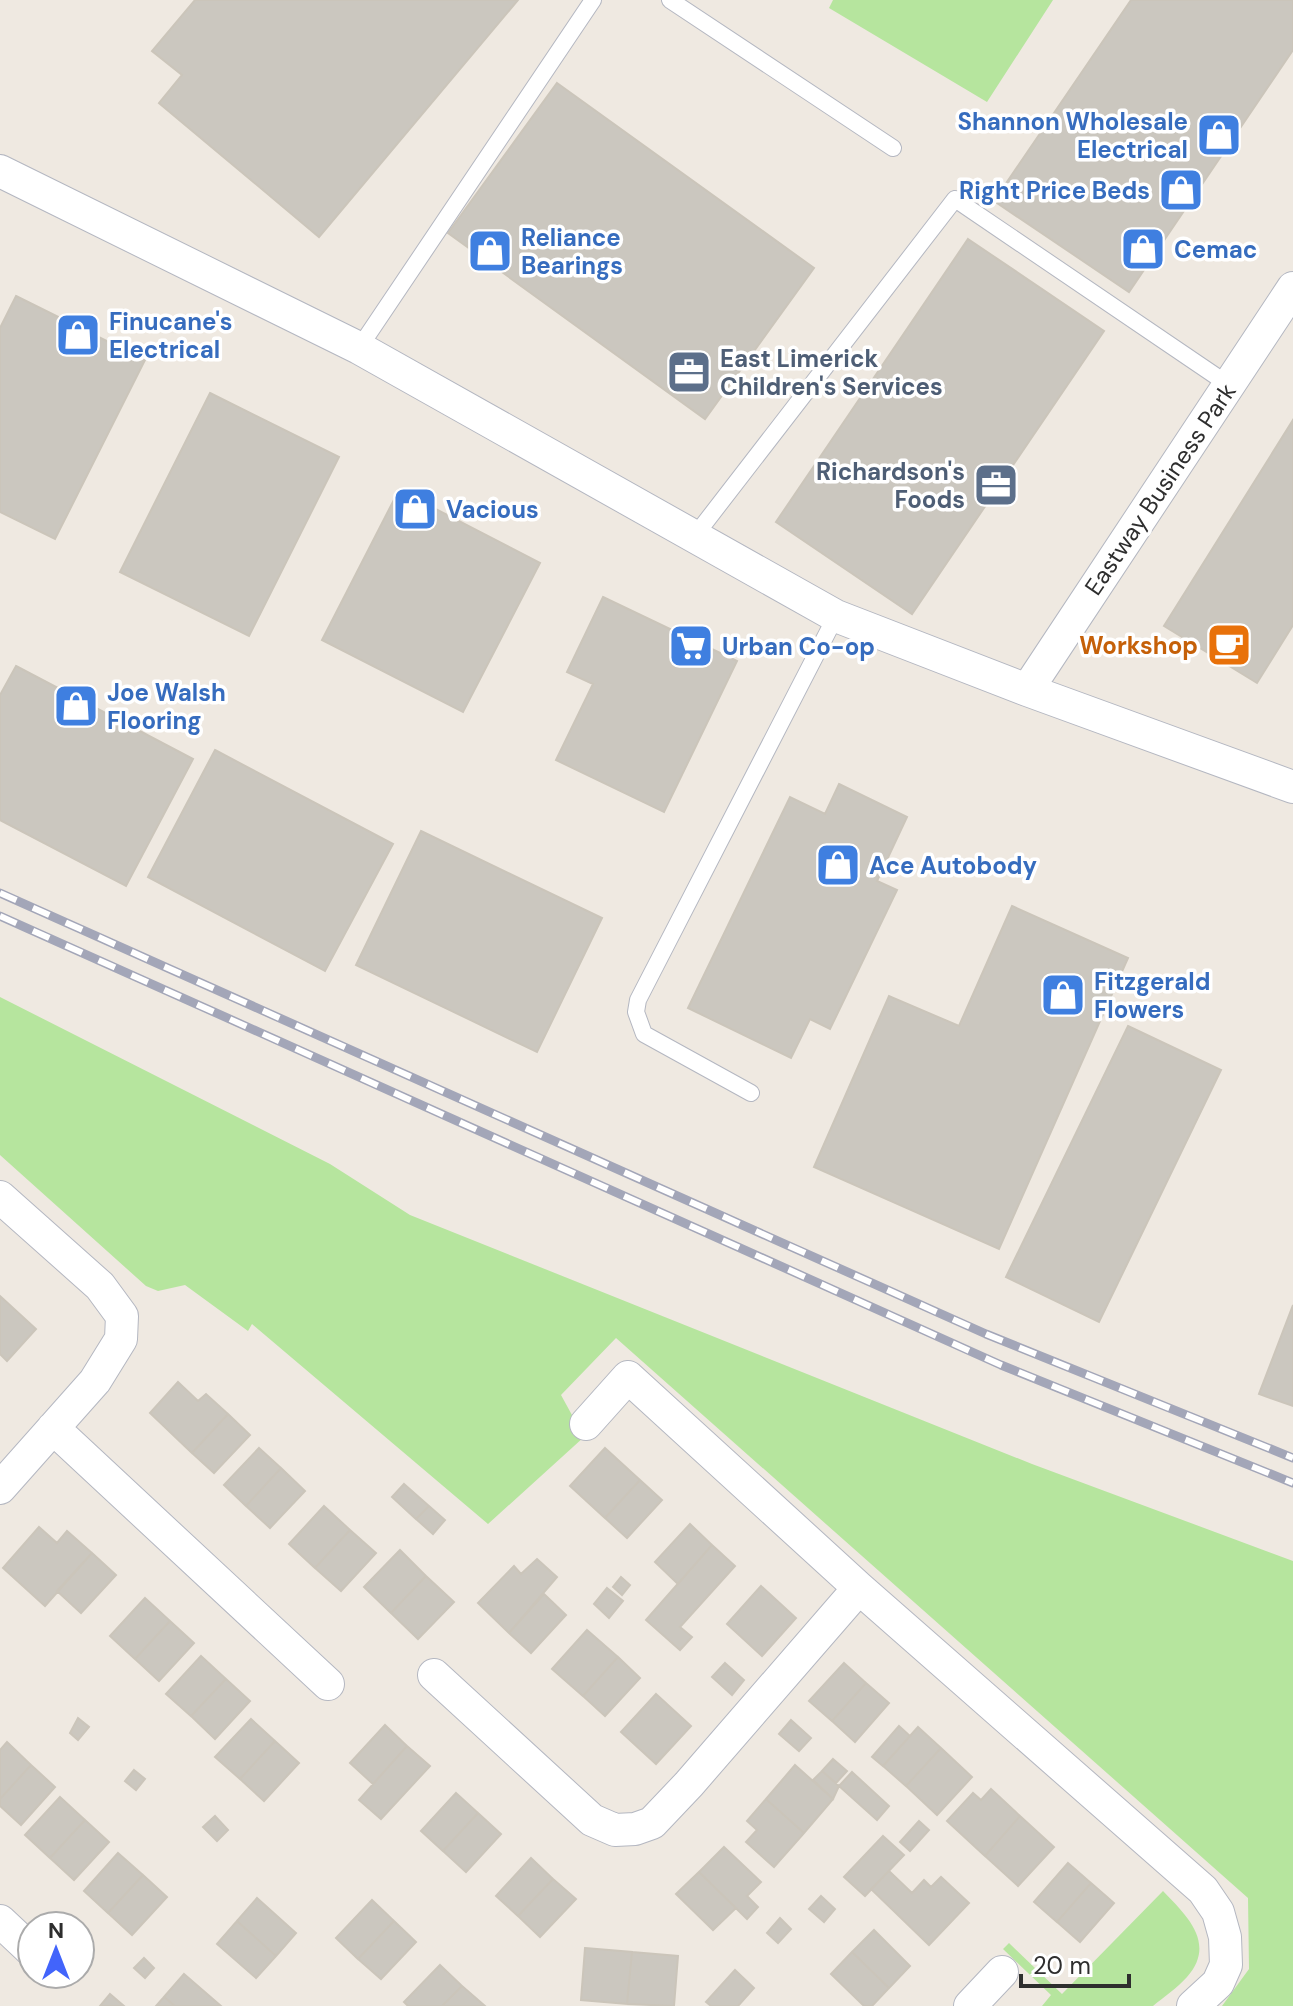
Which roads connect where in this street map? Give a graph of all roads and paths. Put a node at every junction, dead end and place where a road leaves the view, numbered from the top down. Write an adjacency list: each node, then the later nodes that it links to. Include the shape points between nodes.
1 (593, 0): 6 (lane)
2 (670, 0): 3 (lane)
3 (893, 148)
4 (0, 171): 6 (street)
5 (1293, 288): 7 (street, Eastway Business Park)
6 (359, 348): 8 (street)
7 (1229, 385): 8 (lane, via 955,199); 10 (street, Eastway Business Park)
8 (694, 537): 9 (street)
9 (836, 616): 10 (street); 12 (lane, via 638,1000 636,1012 644,1034)
10 (1027, 690): 11 (street)
11 (1293, 787)
12 (751, 1093)
13 (0, 1197): 15 (street, via 100,1286 122,1316 121,1339 95,1381)
14 (586, 1424): 17 (street, via 628,1377)
15 (53, 1428): 16 (street); 19 (street)
16 (0, 1488)
17 (859, 1588): 18 (street, via 689,1784 652,1823 635,1829 615,1830 592,1820); 24 (street, via 1203,1890 1218,1912 1226,1965 1218,1983)
18 (434, 1675)
19 (328, 1684)
20 (0, 1921): 21 (street)
21 (16, 1936)
22 (1002, 1972): 23 (street)
23 (970, 2006)
24 (1193, 2006)

